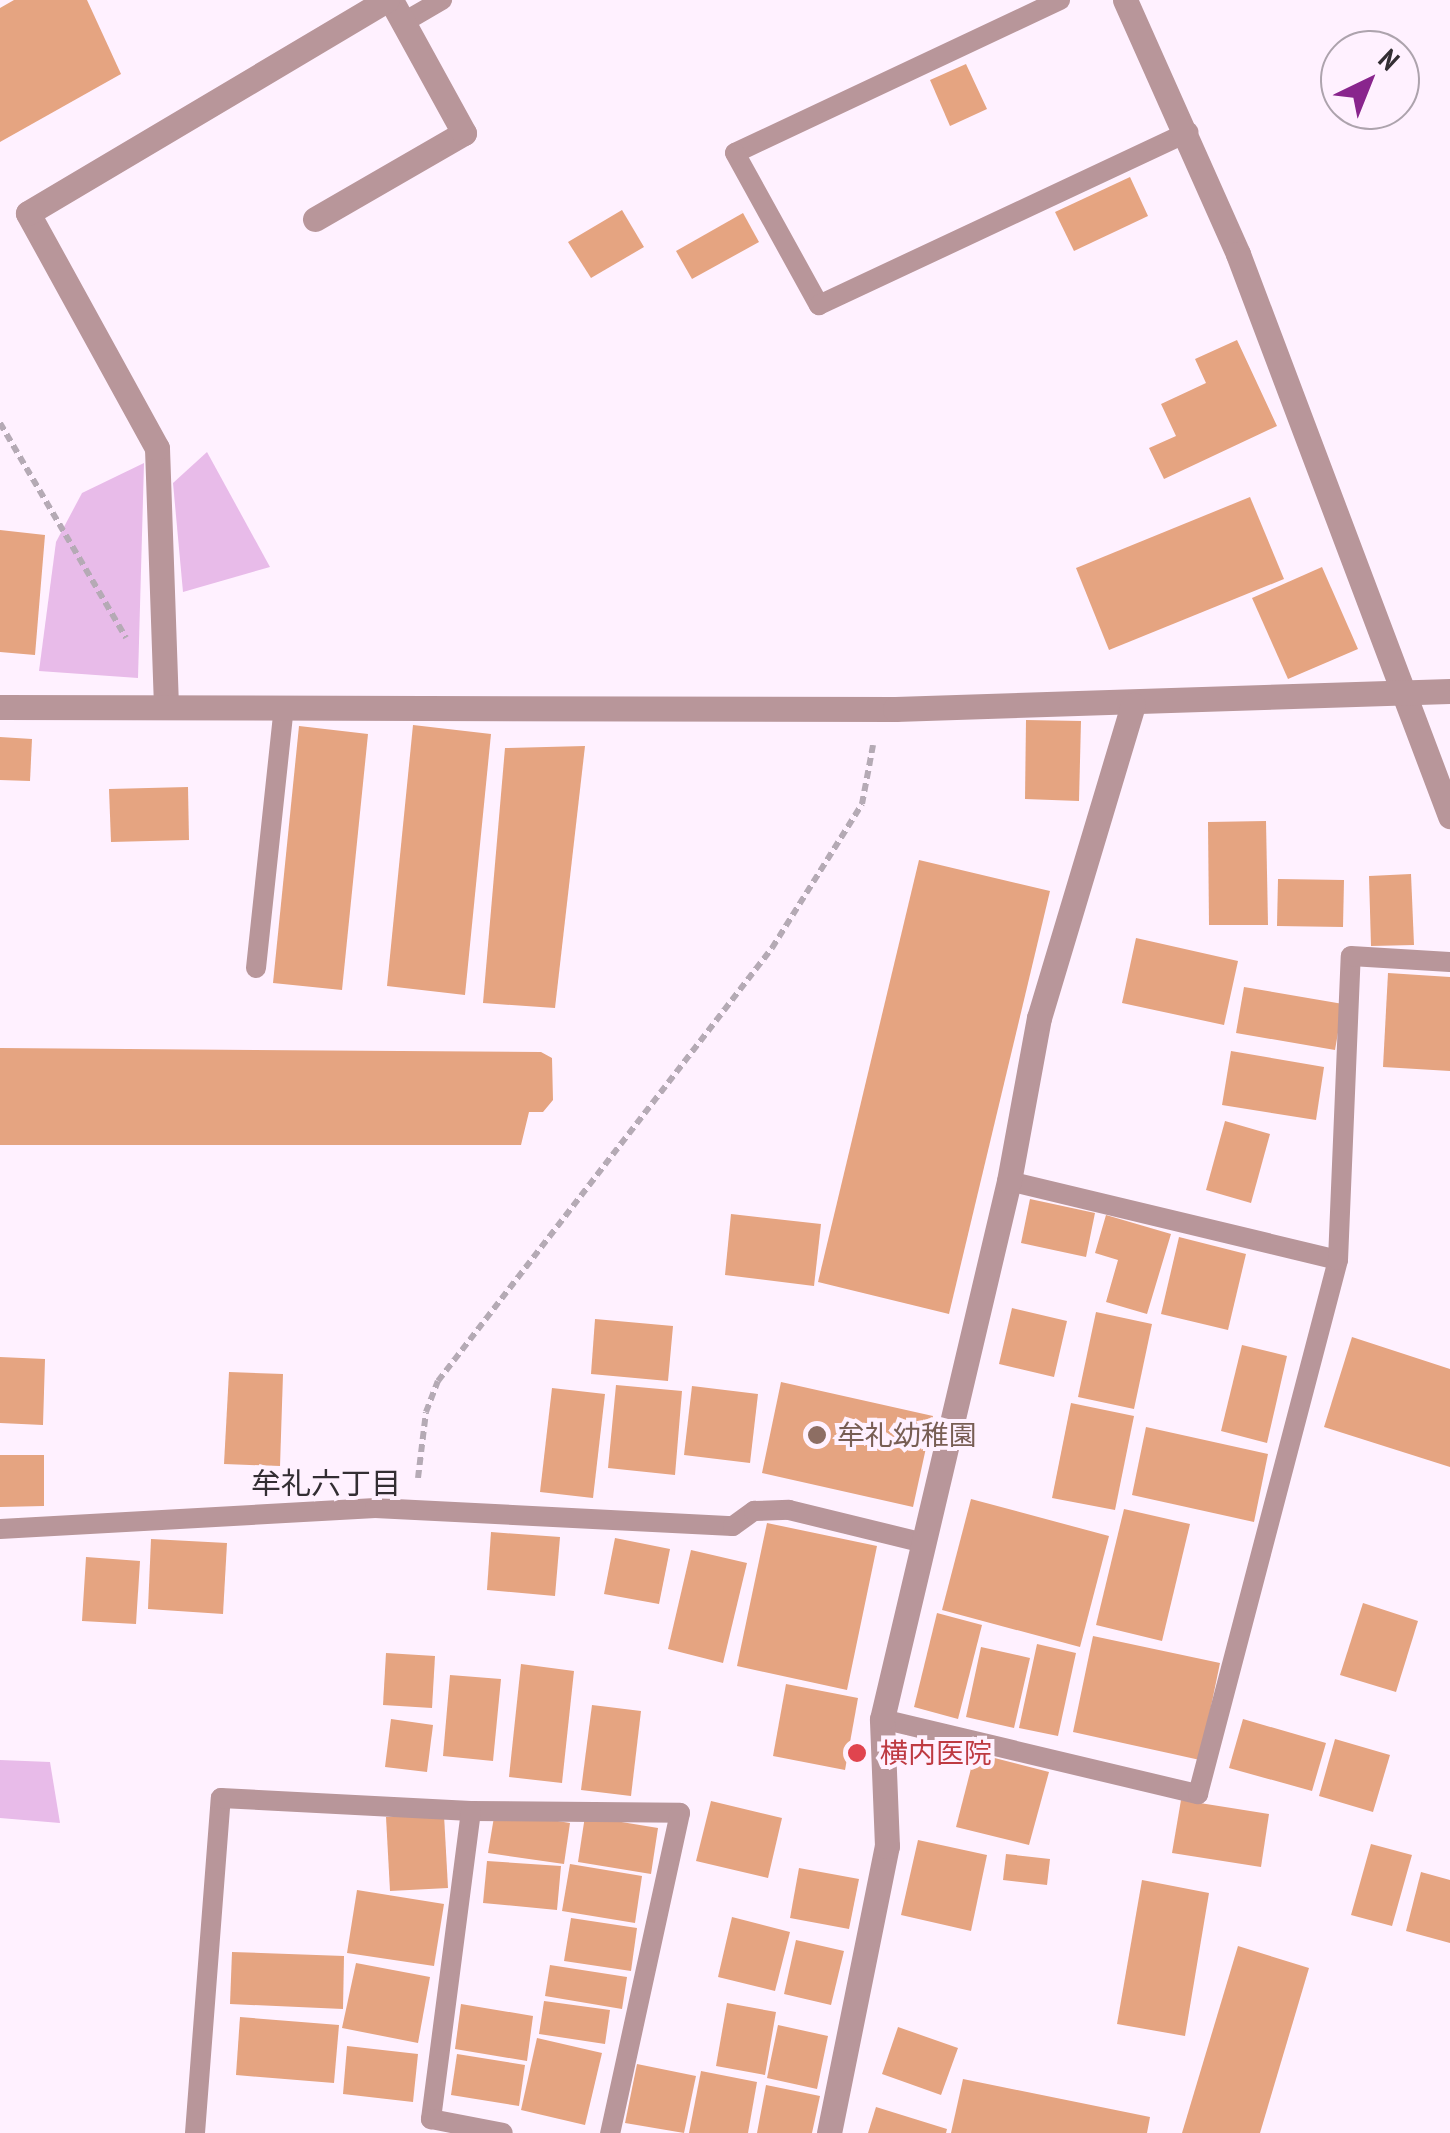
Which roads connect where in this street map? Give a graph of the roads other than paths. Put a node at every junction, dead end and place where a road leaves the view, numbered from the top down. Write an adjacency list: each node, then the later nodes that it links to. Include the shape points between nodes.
1 (442, 0): 4 (lane)
2 (1060, 0): 5 (lane, via 735,154 818,305)
3 (1125, 0): 5 (street)
4 (394, 7): 6 (street, via 464,134); 10 (street, via 28,213 157,448)
5 (1189, 132): 8 (street)
6 (315, 219)
7 (1450, 691): 8 (street)
8 (1404, 698): 9 (street); 13 (street)
9 (1133, 705): 11 (street); 16 (street, via 1039,1018)
10 (166, 706): 11 (street); 12 (street)
11 (284, 707): 15 (lane)
12 (0, 708)
13 (1450, 816)
14 (1450, 962): 17 (lane, via 1351,956)
15 (256, 968)
16 (1010, 1182): 17 (lane); 19 (street)
17 (1338, 1260): 20 (lane, via 1198,1794)
18 (0, 1529): 19 (lane, via 418,1510 696,1527 732,1526 754,1511 789,1510)
19 (924, 1543): 20 (street)
20 (882, 1720): 25 (street, via 887,1846)
21 (471, 1810): 22 (lane, via 221,1798); 23 (lane, via 431,2119); 24 (lane, via 680,1813)
22 (194, 2133)
23 (503, 2133)
24 (610, 2133)
25 (829, 2133)

